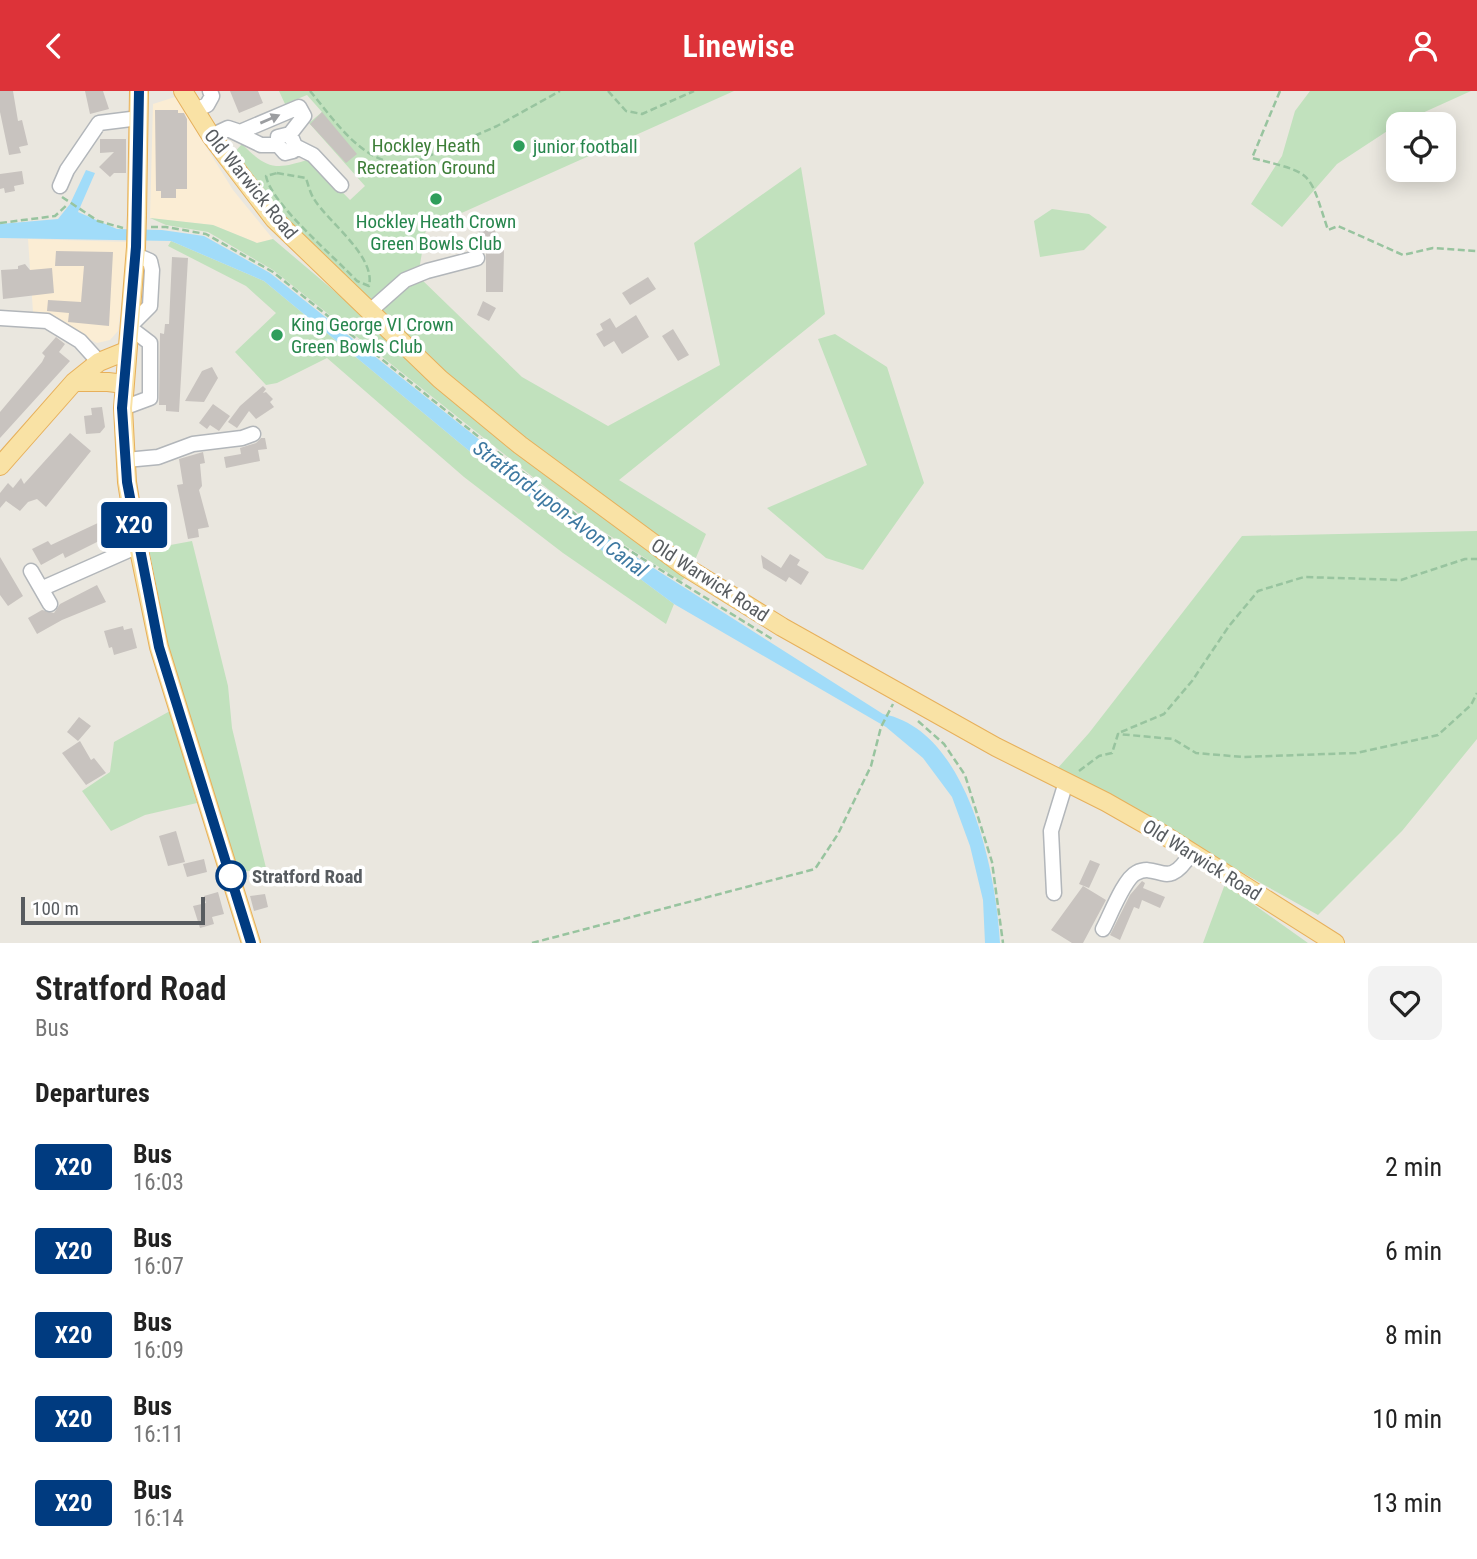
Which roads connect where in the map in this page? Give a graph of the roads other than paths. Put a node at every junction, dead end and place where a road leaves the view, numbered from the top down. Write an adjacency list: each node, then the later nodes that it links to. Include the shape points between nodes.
1 (139, 91): 5 (main road)
2 (183, 91): 4 (main road, Old Warwick Road)
3 (210, 91): 4 (street, via 207,105)
4 (195, 110): 7 (main road, Old Warwick Road)
5 (139, 118): 9 (street, via 99,123); 14 (main road, bridge)
6 (228, 128): 7 (street); 8 (street, via 251,141 278,145 278,137); 8 (street, one-way to 8, via 240,132 299,107 304,116)
7 (211, 136): 12 (main road, Old Warwick Road, via 274,219)
8 (293, 140): 10 (street)
9 (60, 185)
10 (341, 185)
11 (477, 258): 12 (street, via 404,280)
12 (370, 311): 27 (main road, Old Warwick Road, via 440,379 520,445 684,566 782,627)
13 (0, 318): 16 (street, via 47,321 80,341)
14 (129, 327): 15 (main road); 19 (street, via 150,343 150,398)
15 (125, 351): 16 (main road); 18 (main road)
16 (99, 362): 17 (main road)
17 (74, 382): 18 (main road); 22 (main road)
18 (124, 384): 19 (main road)
19 (122, 408): 21 (main road)
20 (253, 434): 21 (street)
21 (126, 460): 23 (main road)
22 (0, 466)
23 (138, 545): 25 (street); 31 (main road, via 159,647)
24 (31, 571): 25 (street)
25 (43, 588): 26 (street)
26 (50, 604)
27 (1066, 782): 28 (main road, Old Warwick Road); 29 (street, via 1051,831)
28 (1192, 853): 30 (street, via 1175,872 1144,871 1132,876); 32 (main road, Old Warwick Road)
29 (1054, 893)
30 (1102, 929)
31 (251, 943)
32 (1335, 943)

